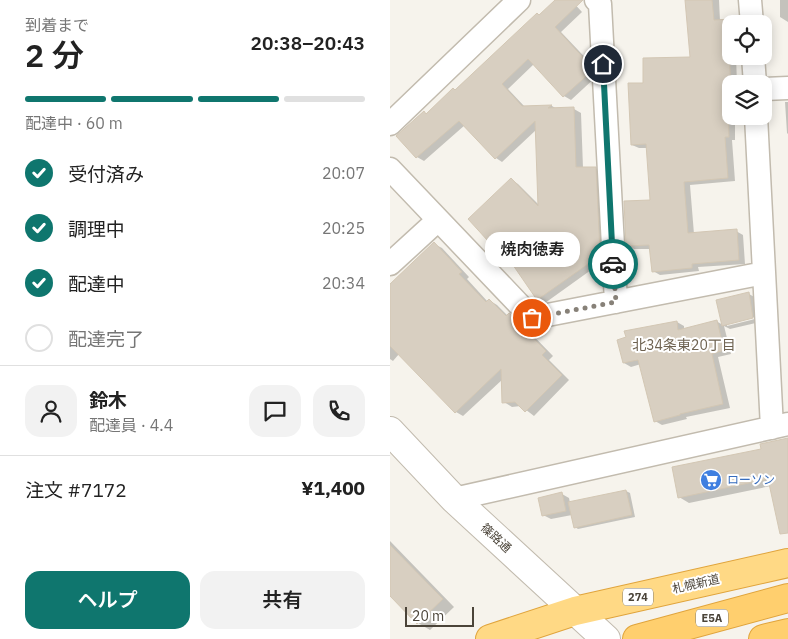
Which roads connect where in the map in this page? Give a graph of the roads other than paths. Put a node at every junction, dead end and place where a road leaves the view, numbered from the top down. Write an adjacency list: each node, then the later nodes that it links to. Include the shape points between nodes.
1 (519, 0): 7 (street)
2 (596, 0): 13 (street, via 600,4)
3 (750, 0): 4 (street)
4 (751, 15)
5 (788, 88): 6 (street)
6 (772, 89)
7 (390, 124)
8 (756, 125): 12 (street)
9 (390, 170): 10 (street)
10 (438, 220): 11 (street); 13 (street, via 532,318)
11 (390, 264)
12 (764, 273): 13 (street); 14 (street)
13 (616, 302)
14 (780, 426): 16 (street)
15 (390, 431): 16 (street, 篠路通)
16 (454, 498): 19 (street, 篠路通)
17 (788, 563): 19 (highway, 札幌新道 / 274)
18 (788, 598): 23 (highway, E5A)
19 (574, 611): 21 (highway, 札幌新道 / 274); 22 (street, 篠路通)
20 (788, 633): 24 (highway)
21 (490, 639)
22 (606, 639)
23 (637, 639)
24 (763, 639)

